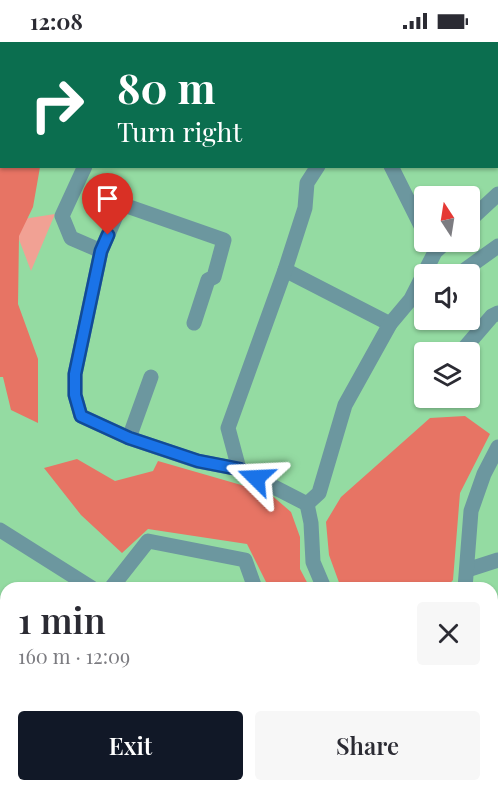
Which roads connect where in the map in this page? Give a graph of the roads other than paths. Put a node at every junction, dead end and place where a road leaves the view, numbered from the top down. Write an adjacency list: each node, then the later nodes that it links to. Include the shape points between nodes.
1 (84, 168): 8 (street, via 62,216 71,238)
2 (317, 168): 10 (street, via 307,183 305,208)
3 (392, 168): 6 (street)
4 (498, 194): 5 (street)
5 (480, 211)
6 (414, 212)
7 (498, 246): 9 (street)
8 (101, 251): 13 (street, via 121,204 224,240 214,277 208,280); 17 (street, via 75,374 75,395 81,416)
9 (473, 264)
10 (285, 270): 14 (street); 19 (street, via 228,428)
11 (414, 301): 14 (street)
12 (498, 313): 15 (street)
13 (194, 322)
14 (390, 324): 20 (street, via 345,405 319,493)
15 (470, 342)
16 (151, 377): 17 (street)
17 (129, 438): 19 (street, via 198,461)
18 (498, 447): 23 (street, via 471,511)
19 (239, 469): 20 (street)
20 (307, 504): 27 (street, via 313,562)
21 (0, 530): 24 (street)
22 (498, 560): 23 (street)
23 (467, 570): 28 (street)
24 (82, 582)
25 (116, 582): 26 (street, via 148,541 245,560)
26 (253, 582)
27 (321, 582)
28 (466, 582)

